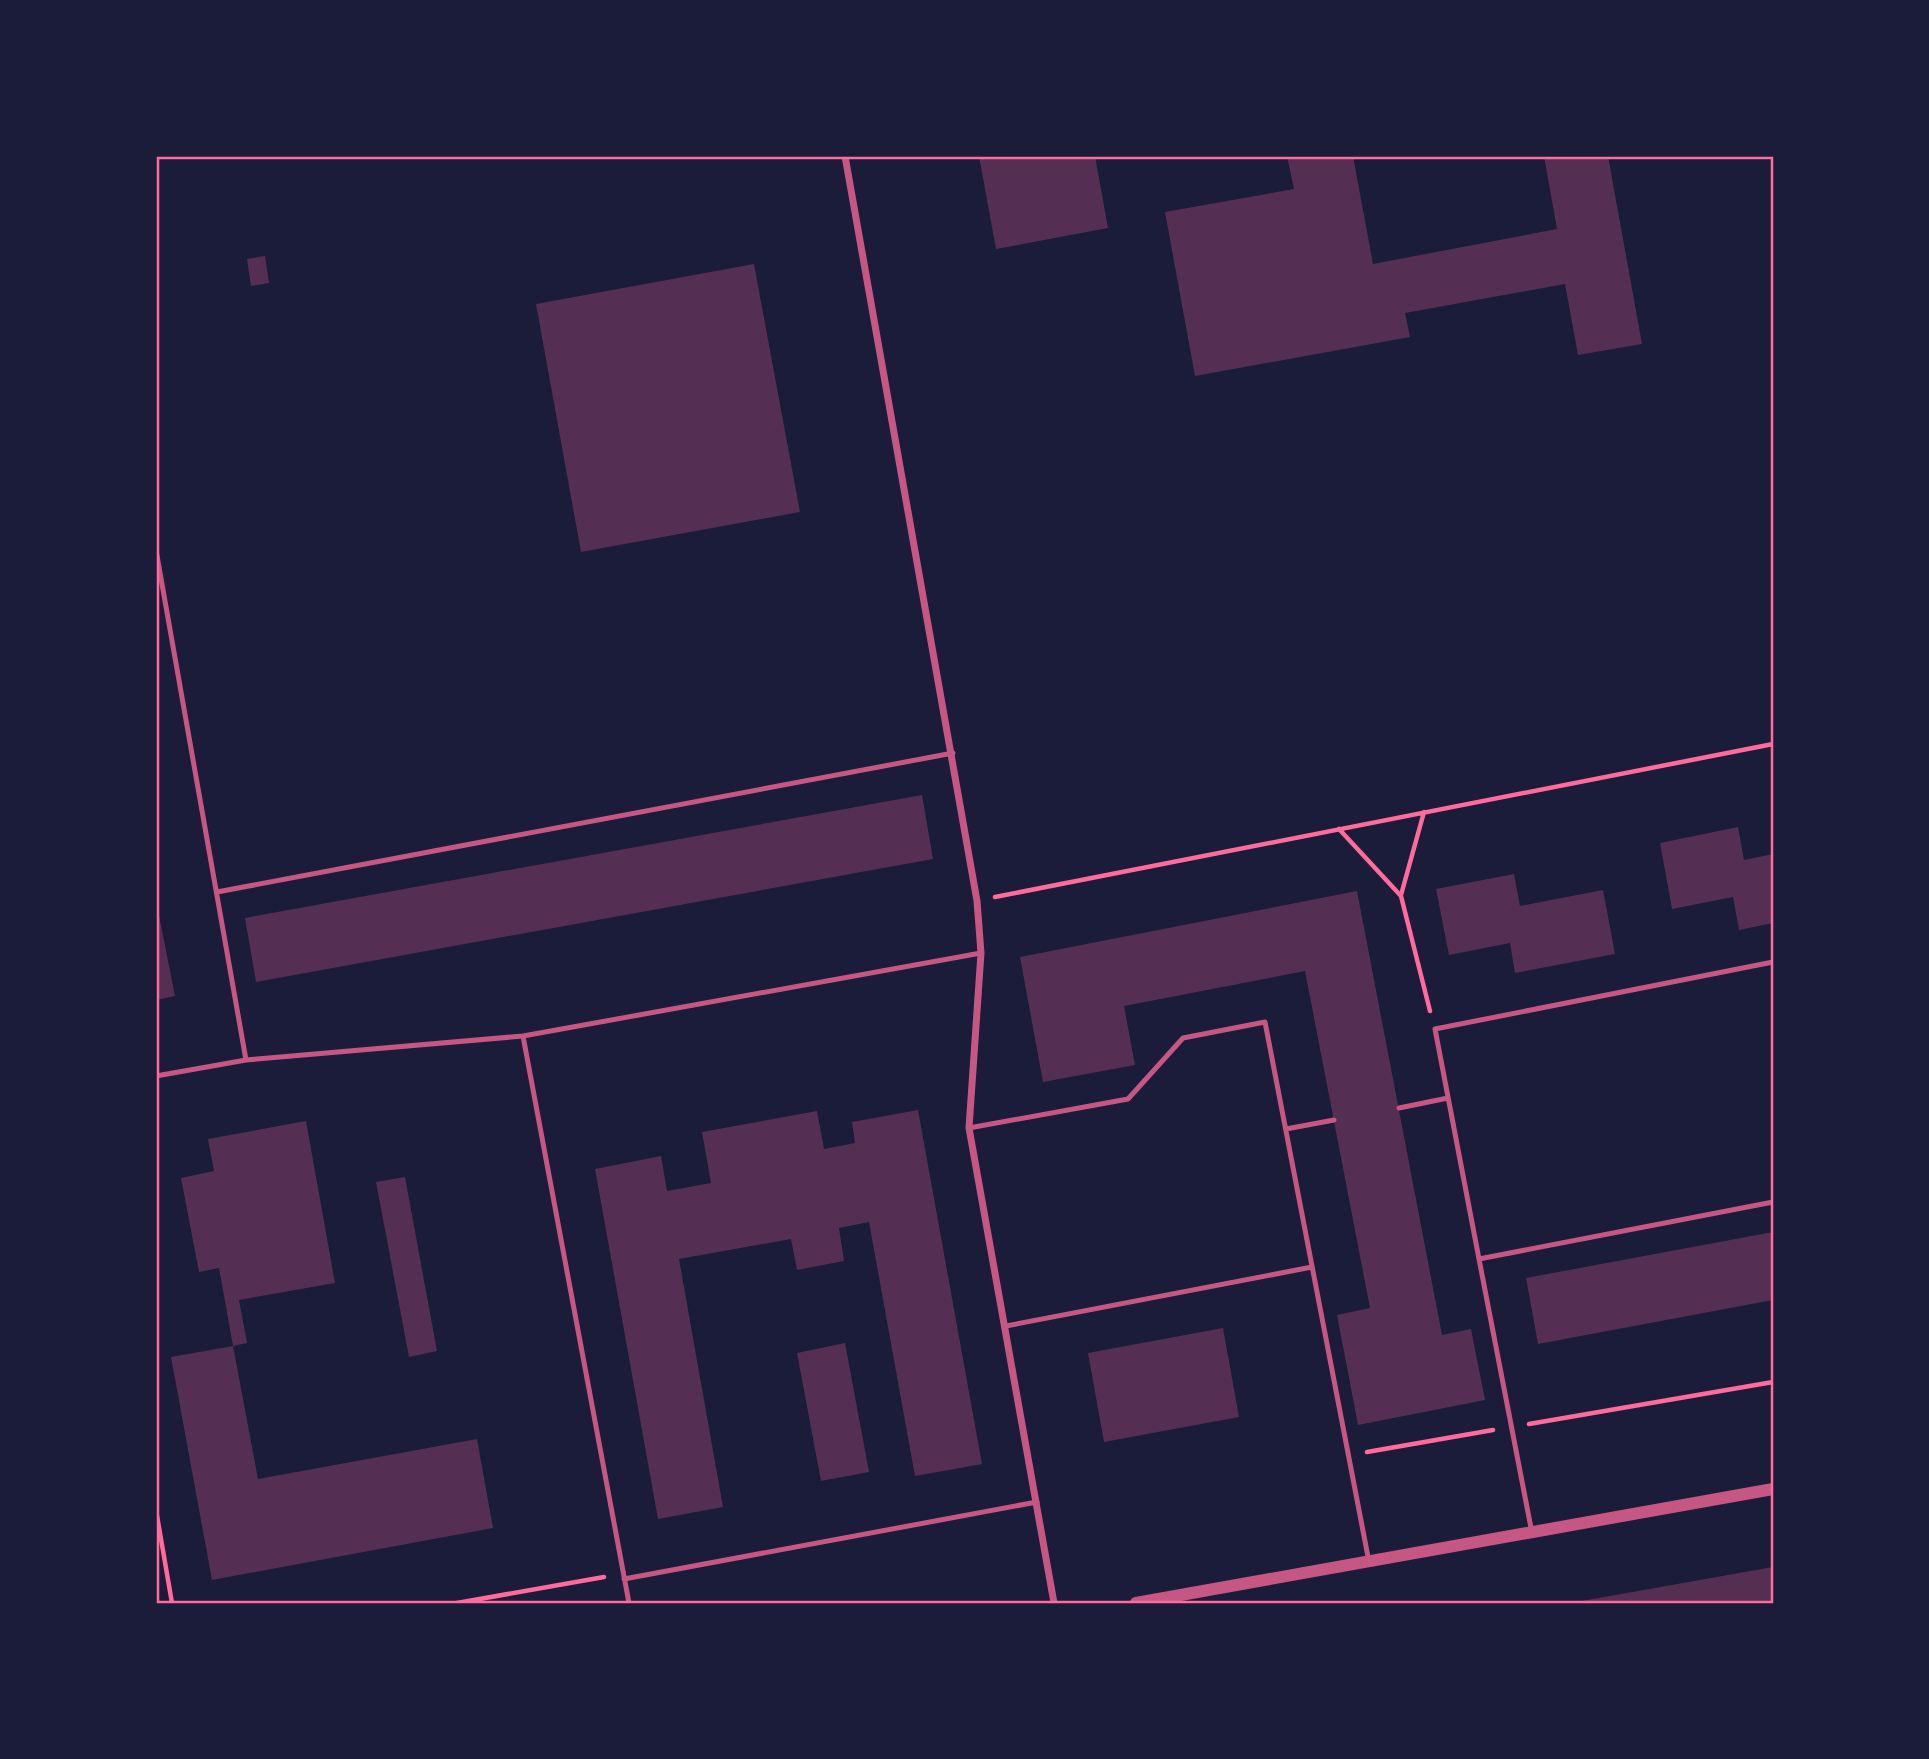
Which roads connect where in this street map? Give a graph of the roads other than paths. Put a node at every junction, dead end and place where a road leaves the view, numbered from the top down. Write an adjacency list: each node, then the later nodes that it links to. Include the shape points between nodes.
1 (845, 156): 3 (street)
2 (156, 550): 4 (lane)
3 (953, 752): 4 (lane); 5 (street)
4 (216, 892): 8 (lane)
5 (981, 953): 7 (lane); 13 (street)
6 (1773, 962): 10 (lane, via 1434,1029)
7 (523, 1036): 8 (lane); 23 (lane)
8 (246, 1060): 9 (lane)
9 (156, 1076)
10 (1448, 1098): 11 (lane); 16 (lane)
11 (1399, 1108)
12 (1334, 1120): 14 (lane)
13 (969, 1128): 14 (lane, via 1128,1099 1183,1038 1265,1022); 18 (street)
14 (1286, 1129): 17 (lane)
15 (1773, 1202): 16 (lane)
16 (1479, 1259): 21 (lane)
17 (1312, 1267): 18 (lane); 22 (lane)
18 (1006, 1326): 20 (street)
19 (1773, 1489): 21 (street)
20 (1037, 1502): 23 (lane); 25 (street)
21 (1532, 1532): 22 (street)
22 (1369, 1562): 26 (street)
23 (624, 1576): 24 (lane)
24 (629, 1603)
25 (1054, 1603)
26 (1136, 1603)

